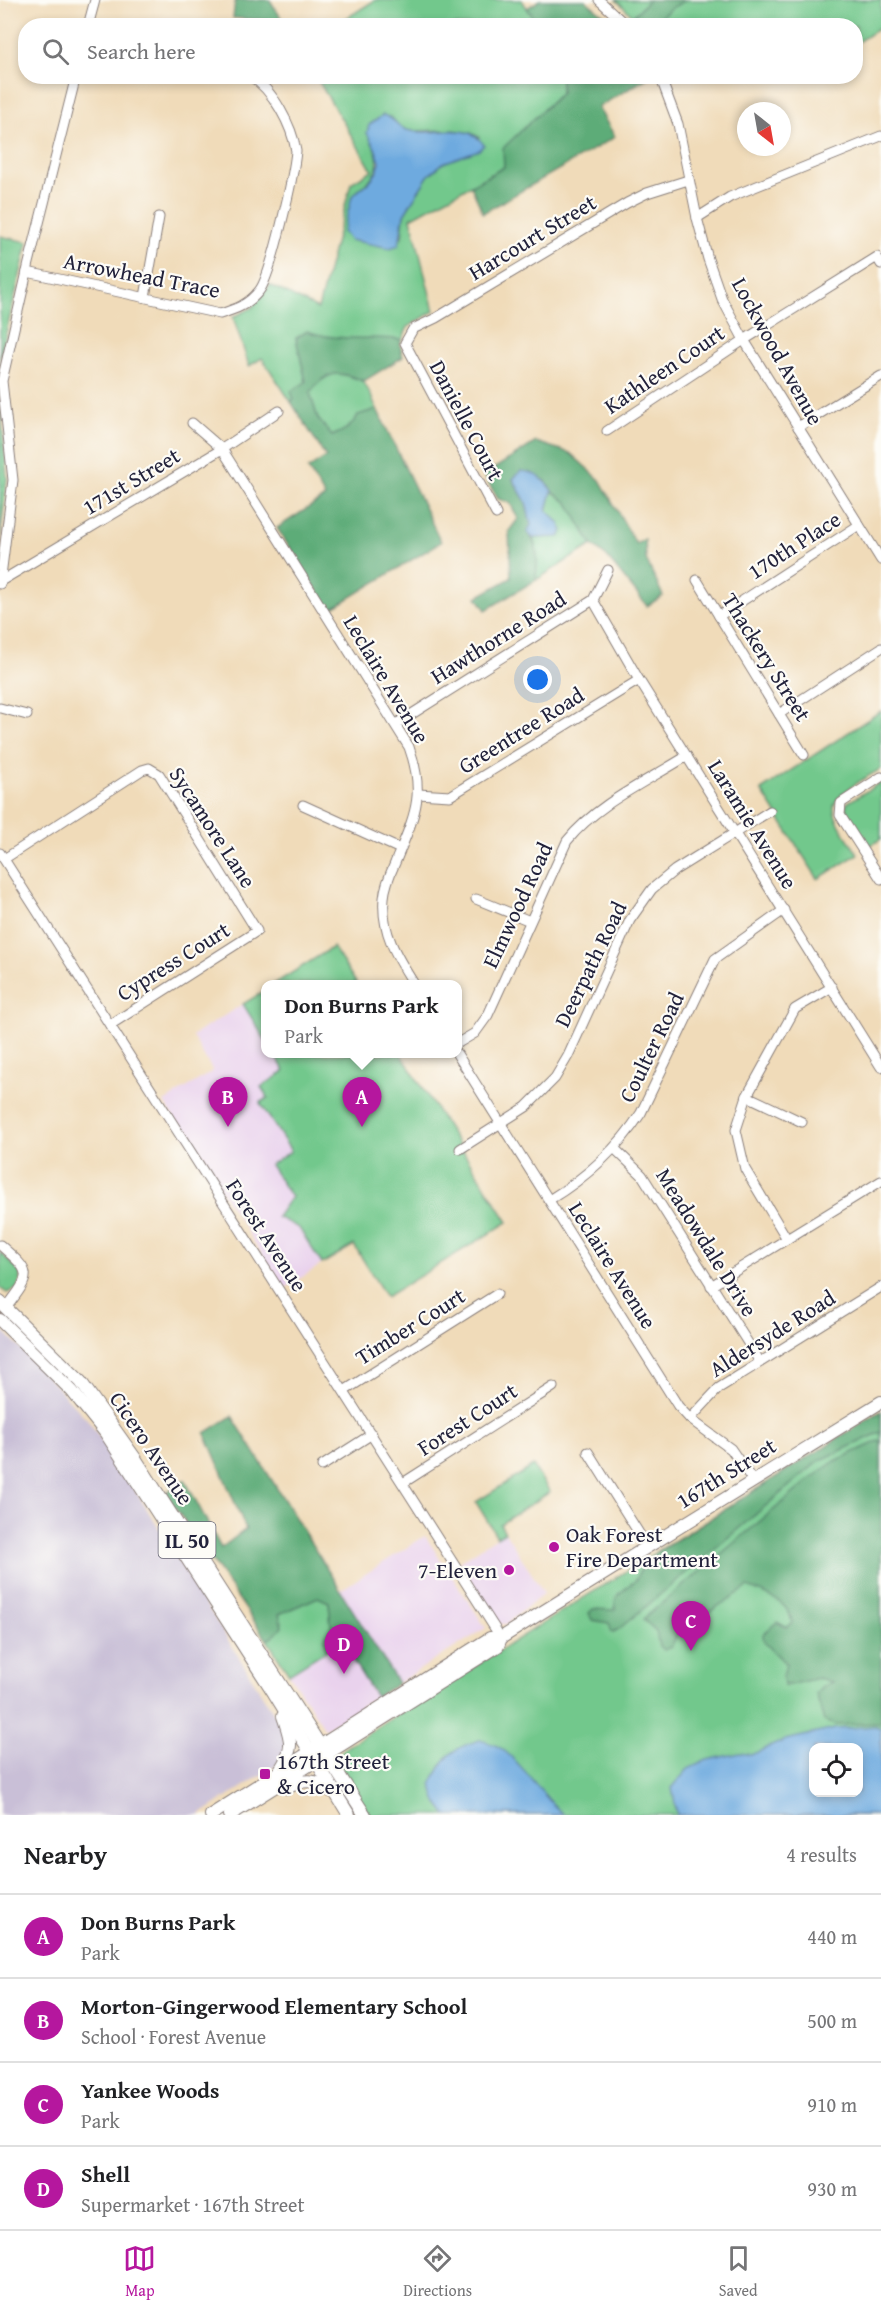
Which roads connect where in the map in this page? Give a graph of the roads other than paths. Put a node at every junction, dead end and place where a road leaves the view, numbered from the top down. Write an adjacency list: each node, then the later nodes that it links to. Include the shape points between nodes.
1 (94, 0): 3 (street)
2 (598, 0): 4 (street)
3 (90, 18)
4 (618, 18)
5 (74, 84): 13 (street)
6 (259, 84): 14 (street, Arrowhead Trace, via 288,123 296,151 261,290 244,307 220,314)
7 (663, 84): 9 (street, Lockwood Avenue, via 678,124)
8 (881, 136): 11 (street, via 730,197)
9 (688, 180): 11 (street, Lockwood Avenue); 16 (street, Harcourt Street, via 627,203 413,329)
10 (159, 217): 14 (street)
11 (697, 218): 15 (street, Lockwood Avenue, via 722,299)
12 (881, 264): 15 (street, Kathleen Court, via 877,257)
13 (27, 272): 14 (street, Arrowhead Trace); 28 (street, via 2,381 13,480)
14 (145, 297)
15 (744, 340): 20 (street, Lockwood Avenue); 21 (street, Kathleen Court)
16 (405, 343): 23 (street, Danielle Court)
17 (881, 376): 20 (street)
18 (279, 411): 22 (street, 171st Street)
19 (192, 423): 22 (street, Leclaire Avenue)
20 (798, 427): 24 (street, Lockwood Avenue)
21 (607, 431)
22 (222, 449): 28 (street, 171st Street); 36 (street, Leclaire Avenue)
23 (496, 514)
24 (860, 525): 25 (street, Lockwood Avenue); 30 (street, 170th Place)
25 (881, 560)
26 (608, 570): 29 (street, Hawthorne Road)
27 (697, 580): 30 (street, Thackery Street)
28 (0, 583)
29 (593, 600): 32 (street, Laramie Avenue); 36 (street, Hawthorne Road)
30 (719, 616): 34 (street, Thackery Street)
31 (881, 648): 34 (street)
32 (639, 680): 38 (street, Laramie Avenue); 40 (street, Greentree Road, via 450,796)
33 (0, 708): 35 (street)
34 (779, 714): 37 (street, Thackery Street)
35 (27, 715)
36 (396, 724): 40 (street, Leclaire Avenue, via 414,760)
37 (804, 755)
38 (687, 756): 43 (street, Laramie Avenue); 49 (street, Elmwood Road, via 579,826 560,854)
39 (881, 777): 46 (street, via 841,803 840,815)
40 (418, 794): 44 (street, Leclaire Avenue, via 411,826)
41 (303, 805): 44 (street)
42 (770, 811): 43 (street, Deerpath Road)
43 (734, 833): 48 (street, Laramie Avenue); 59 (street, Deerpath Road, via 675,870 638,907 561,1067 534,1101)
44 (400, 849): 51 (street, Leclaire Avenue, via 385,889 384,914 392,948)
45 (2, 856): 50 (street, Sycamore Lane, via 148,768 159,774); 53 (street, Forest Avenue)
46 (881, 879)
47 (476, 899): 49 (street)
48 (784, 910): 52 (street, Laramie Avenue); 60 (street, Coulter Road, via 715,959 641,1113)
49 (530, 921): 54 (street, Elmwood Road, via 483,1023)
50 (257, 931): 53 (street, Cypress Court)
51 (412, 980)
52 (832, 987): 56 (street, Laramie Avenue); 57 (street, via 795,1009)
53 (110, 1025): 72 (street, Forest Avenue)
54 (462, 1041)
55 (460, 1058): 59 (street, Leclaire Avenue)
56 (881, 1067)
57 (747, 1096): 58 (street); 64 (street, via 736,1130 741,1159)
58 (802, 1122)
59 (501, 1124): 61 (street, Deerpath Road); 63 (street, Leclaire Avenue)
60 (614, 1148): 63 (street, Coulter Road, via 585,1176); 66 (street, Meadowdale Drive, via 642,1175)
61 (460, 1149)
62 (881, 1181): 64 (street)
63 (549, 1200): 74 (street, Leclaire Avenue, via 678,1406)
64 (788, 1239): 66 (street)
65 (0, 1245): 69 (street, via 26,1272 26,1281)
66 (711, 1286): 70 (street, Meadowdale Drive)
67 (881, 1287): 70 (street, Aldersyde Road)
68 (497, 1294): 72 (street, Timber Court)
69 (2, 1311): 82 (main road, Cicero Avenue / IL 50, via 105,1432); 83 (main road, Cicero Avenue / IL 50, via 81,1382 97,1404 135,1458)
70 (760, 1362): 74 (street, Aldersyde Road, via 712,1393)
71 (553, 1387): 79 (street, Forest Court)
72 (344, 1391): 75 (street, Forest Avenue)
73 (881, 1402): 78 (main road, 167th Street)
74 (690, 1419): 78 (street, Leclaire Avenue, via 731,1449)
75 (372, 1434): 77 (street); 79 (street, Forest Avenue)
76 (588, 1452): 80 (street)
77 (322, 1466)
78 (753, 1481): 80 (main road, 167th Street)
79 (403, 1483): 81 (street, Forest Avenue)
80 (647, 1546): 81 (main road, 167th Street)
81 (501, 1638): 83 (main road, 167th Street, via 490,1638)
82 (274, 1693): 83 (main road, Cicero Avenue / IL 50); 84 (main road, via 292,1741)
83 (319, 1754): 84 (main road, 167th Street); 85 (main road, Cicero Avenue / IL 50); 87 (main road, 167th Street); 90 (main road, Cicero Avenue / IL 50)
84 (279, 1771): 86 (main road, 167th Street)
85 (337, 1796): 88 (main road, via 316,1781 304,1780); 89 (main road, Cicero Avenue / IL 50)
86 (211, 1815)
87 (230, 1815)
88 (242, 1815)
89 (349, 1815)
90 (365, 1815)

